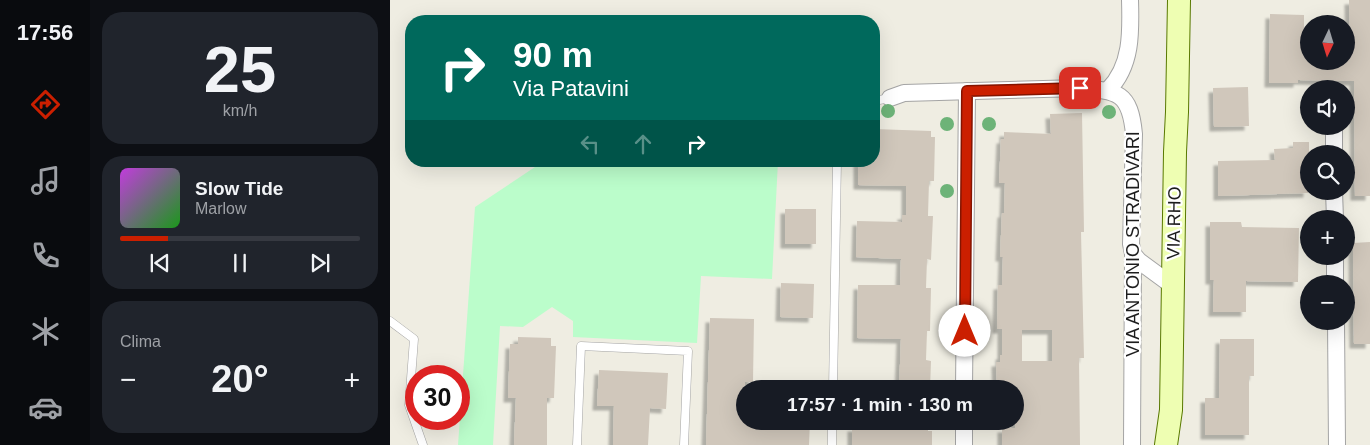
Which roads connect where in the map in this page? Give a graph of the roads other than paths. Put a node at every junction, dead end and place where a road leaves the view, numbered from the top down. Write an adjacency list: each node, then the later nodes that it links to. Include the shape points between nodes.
1 (1130, 0): 3 (street, via 1128,53 1117,81)
2 (1179, 0): 8 (main road, VIA RHO)
3 (1108, 90): 4 (street); 7 (street, VIA ANTONIO STRADIVARI, via 1123,100 1132,119)
4 (967, 91): 5 (street, via 904,93); 12 (street)
5 (882, 99)
6 (837, 167): 11 (lane)
7 (1133, 254): 8 (street); 20 (street, VIA ANTONIO STRADIVARI)
8 (1173, 286): 21 (main road, VIA RHO, via 1171,410)
9 (390, 322): 15 (lane, via 414,339 409,406)
10 (1336, 330): 22 (street)
11 (833, 380)
12 (964, 380)
13 (832, 430): 18 (lane)
14 (964, 430): 19 (street)
15 (423, 445)
16 (577, 445): 17 (lane, via 581,346 688,351)
17 (684, 445)
18 (832, 445)
19 (964, 445)
20 (1132, 445)
21 (1166, 445)
22 (1337, 445)

